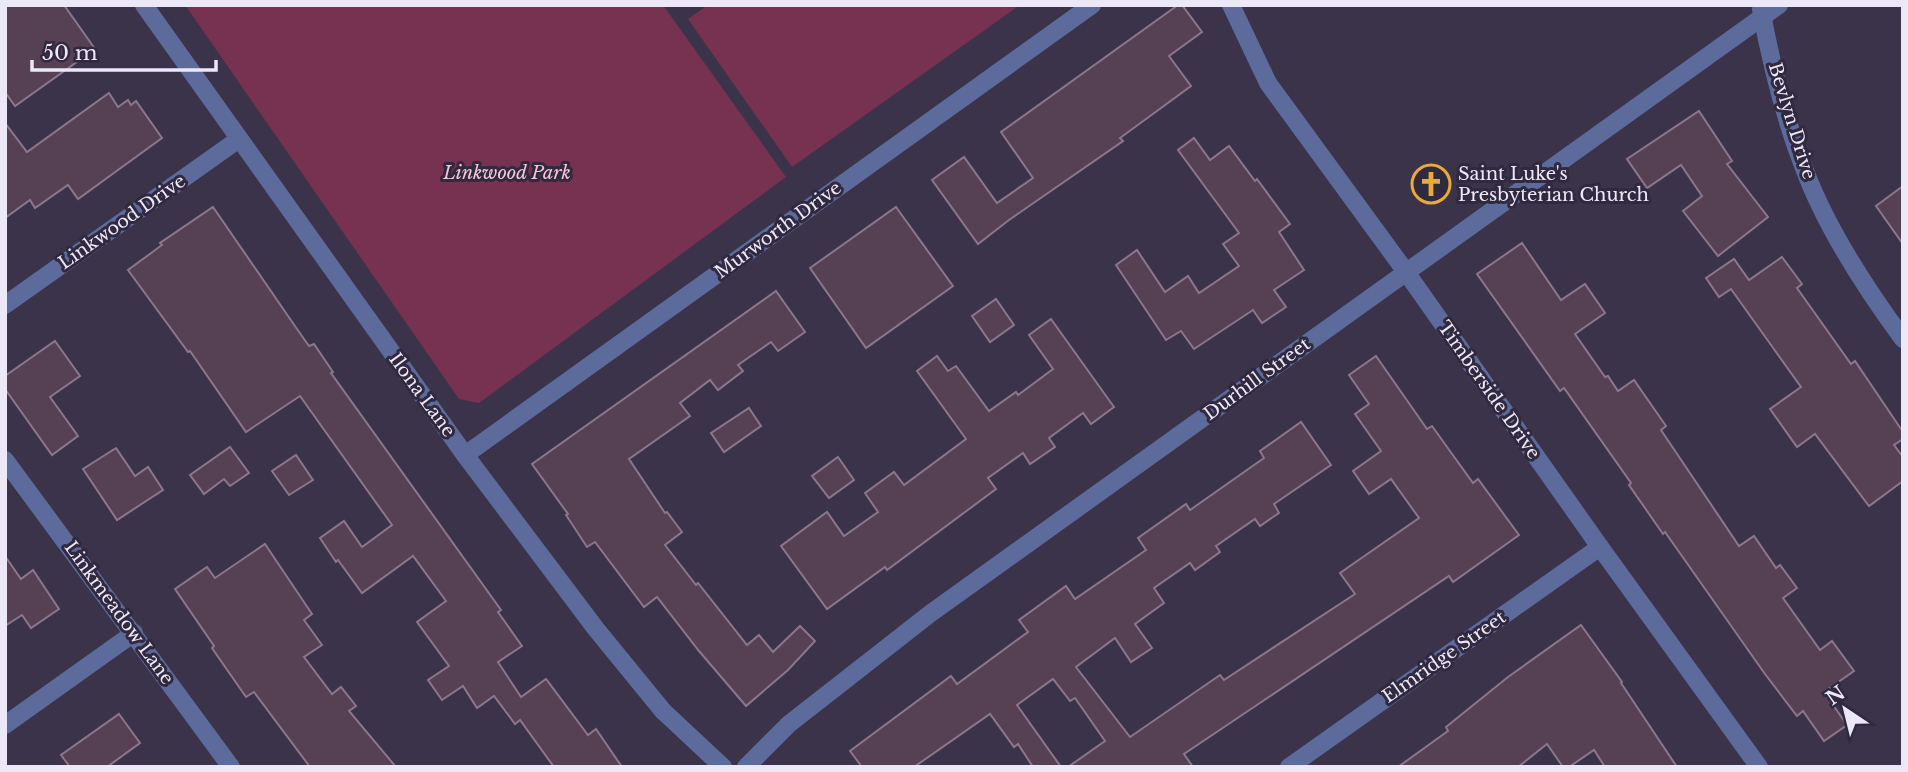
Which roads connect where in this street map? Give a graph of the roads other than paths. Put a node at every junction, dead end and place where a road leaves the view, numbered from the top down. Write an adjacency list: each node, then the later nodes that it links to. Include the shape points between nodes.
1 (144, 5): 6 (street, Ilona Lane)
2 (1092, 5): 10 (street, Murworth Drive)
3 (1231, 5): 7 (street, Timberside Drive, via 1268,83)
4 (1779, 5): 5 (street, Durhill Street)
5 (1761, 11): 7 (street, Durhill Street); 9 (street, Bevlyn Drive, via 1781,100 1804,170 1833,231)
6 (239, 139): 8 (street, Linkwood Drive); 10 (street, Ilona Lane)
7 (1406, 272): 12 (street, Timberside Drive); 17 (street, Durhill Street, via 931,613 789,724)
8 (5, 305)
9 (1901, 333)
10 (465, 455): 16 (street, Ilona Lane, via 663,711)
11 (5, 460): 13 (street, Linkmeadow Lane)
12 (1600, 547): 18 (street, Elmridge Street); 19 (street, Timberside Drive)
13 (134, 633): 14 (street); 15 (street, Linkmeadow Lane)
14 (5, 725)
15 (231, 767)
16 (723, 767)
17 (746, 767)
18 (1290, 767)
19 (1759, 767)

